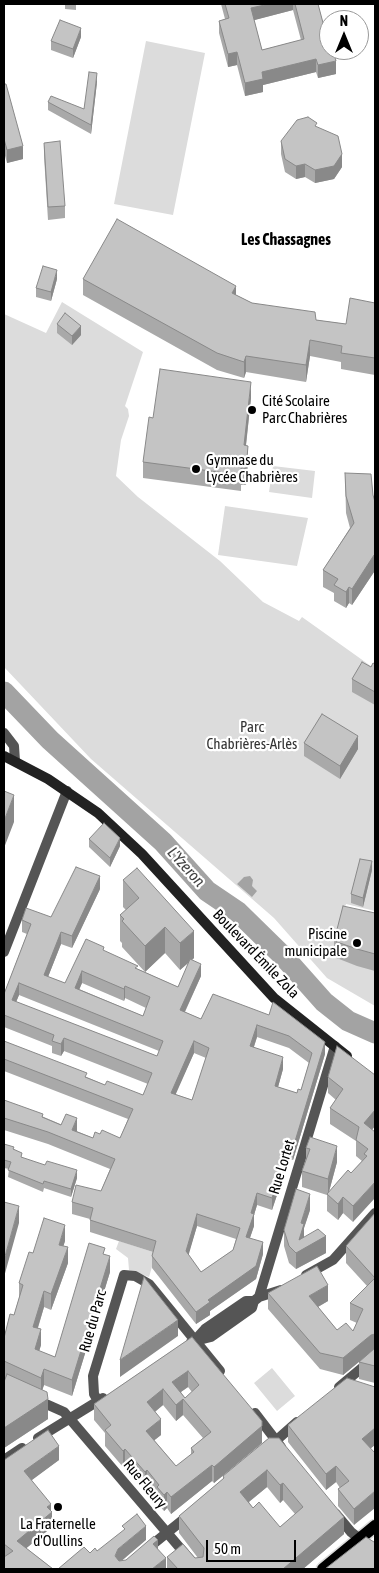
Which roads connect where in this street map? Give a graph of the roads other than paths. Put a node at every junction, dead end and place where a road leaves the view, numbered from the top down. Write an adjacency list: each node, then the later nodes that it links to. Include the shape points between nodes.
1 (4, 733): 3 (street, via 14,746)
2 (4, 756): 3 (main road, Boulevard Émile Zola)
3 (15, 761): 4 (main road, Boulevard Émile Zola)
4 (67, 791): 5 (street); 6 (main road, Boulevard Émile Zola, via 98,813 142,854 274,998)
5 (4, 952)
6 (335, 1046): 7 (main road, Boulevard Émile Zola); 9 (street, Rue Lortet)
7 (354, 1061)
8 (375, 1213): 9 (street, via 333,1260)
9 (257, 1299): 10 (street, via 246,1300 205,1328)
10 (196, 1339): 11 (street); 13 (street); 17 (street, Rue du Parc, via 149,1284 135,1276 124,1275 93,1376 94,1394)
11 (182, 1346)
12 (375, 1357): 14 (street)
13 (228, 1380)
14 (332, 1392)
15 (114, 1393): 17 (street)
16 (29, 1396): 20 (street, Rue Fleury)
17 (98, 1401): 20 (street)
18 (250, 1407): 21 (street)
19 (305, 1415): 21 (street)
20 (69, 1418): 24 (street); 28 (street, Rue Fleury)
21 (276, 1441): 22 (street); 23 (street)
22 (262, 1453)
23 (288, 1456)
24 (4, 1460)
25 (197, 1508): 28 (street)
26 (332, 1509): 29 (street)
27 (375, 1526): 29 (main road)
28 (167, 1533): 31 (street); 32 (street, Rue Fleury)
29 (360, 1540): 30 (street); 33 (main road)
30 (375, 1552)
31 (137, 1557)
32 (198, 1569)
33 (323, 1569)

